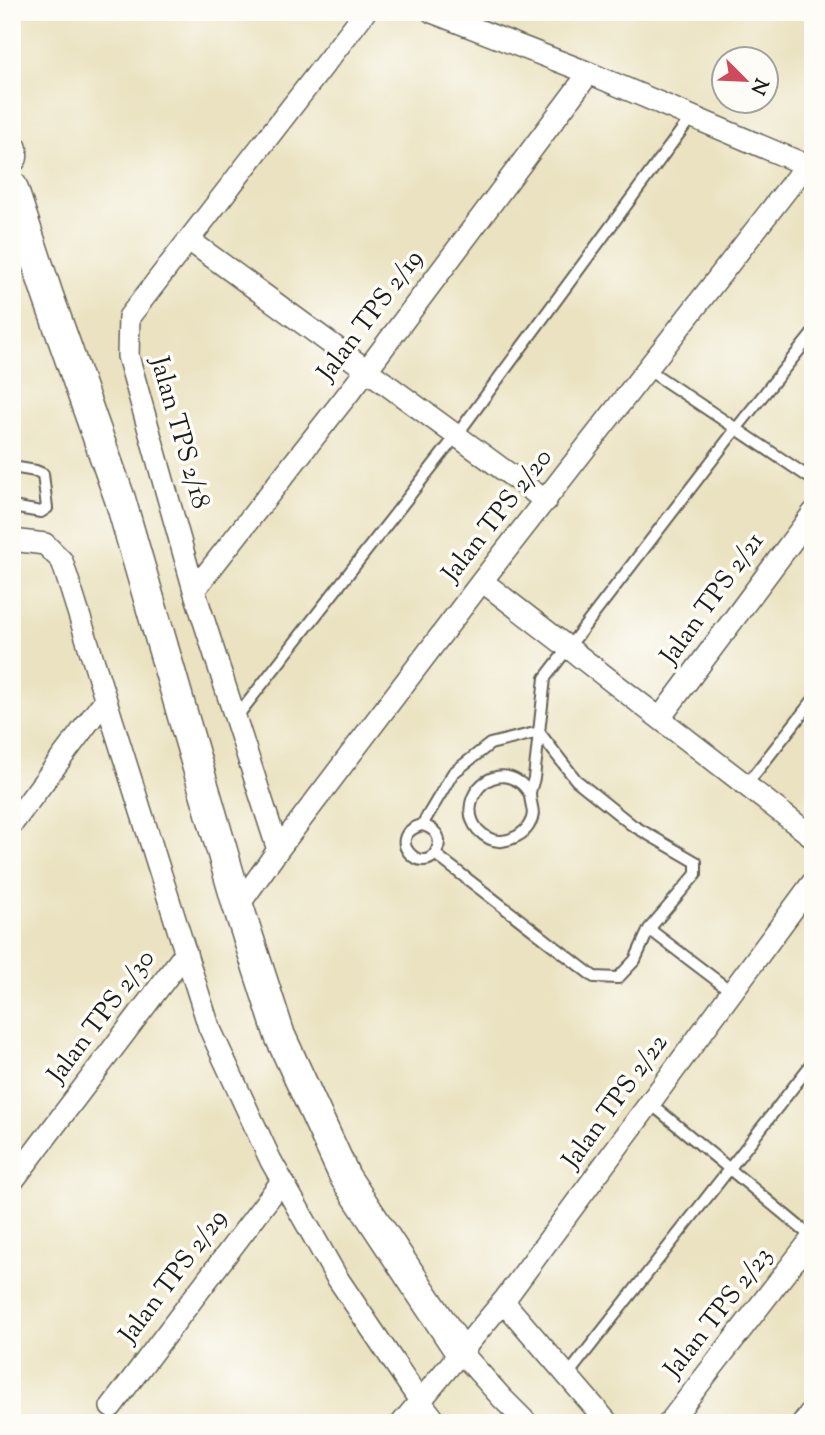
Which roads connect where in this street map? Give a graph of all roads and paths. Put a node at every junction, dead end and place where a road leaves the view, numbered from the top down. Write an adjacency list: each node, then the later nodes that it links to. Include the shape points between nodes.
1 (365, 12): 9 (street, Jalan TPS 2/18)
2 (432, 12): 3 (street)
3 (589, 73): 4 (street); 12 (street, Jalan TPS 2/19)
4 (692, 116): 7 (street); 14 (lane)
5 (12, 149): 6 (street)
6 (12, 157)
7 (809, 166): 11 (street, Jalan TPS 2/20)
8 (12, 187): 37 (street, via 120,499)
9 (189, 240): 12 (street); 22 (street, Jalan TPS 2/18, via 129,317 128,356)
10 (813, 333): 13 (lane)
11 (647, 369): 13 (lane); 17 (street, Jalan TPS 2/20)
12 (366, 371): 14 (street); 22 (street, Jalan TPS 2/19)
13 (736, 429): 16 (lane); 23 (lane)
14 (456, 436): 17 (street); 27 (lane)
15 (12, 467): 18 (lane, via 43,474 47,508 41,512)
16 (813, 480)
17 (546, 501): 21 (street, Jalan TPS 2/20)
18 (12, 507)
19 (813, 513): 26 (street, Jalan TPS 2/21)
20 (12, 540): 24 (street, via 45,544 62,561)
21 (482, 581): 23 (street); 34 (street, Jalan TPS 2/20)
22 (194, 590): 27 (street, Jalan TPS 2/18)
23 (568, 648): 26 (street); 28 (lane, via 545,678)
24 (105, 700): 31 (street); 39 (street)
25 (813, 700): 29 (lane)
26 (660, 718): 29 (street)
27 (235, 719): 34 (street, Jalan TPS 2/18)
28 (539, 732): 30 (lane); 32 (lane, via 490,744 453,773); 38 (lane, via 576,780 632,825 696,862 696,874)
29 (746, 785): 33 (street)
30 (530, 794): 30 (lane, via 534,810 529,826 516,838 492,839 473,824 469,807 474,791 487,780 503,776 519,781)
31 (12, 824)
32 (422, 825): 35 (lane, via 438,835); 35 (lane, via 406,835 409,854 417,860)
33 (813, 837)
34 (278, 850): 37 (street, Jalan TPS 2/20)
35 (435, 854): 38 (lane, via 594,977 618,978 635,960)
36 (813, 882): 40 (street, Jalan TPS 2/22)
37 (239, 906): 48 (street, via 280,1036 345,1177)
38 (649, 929): 40 (lane)
39 (186, 952): 44 (street, via 209,1027); 45 (street, Jalan TPS 2/30)
40 (732, 992): 42 (street, Jalan TPS 2/22)
41 (813, 1062): 43 (lane)
42 (650, 1103): 43 (lane); 47 (street, Jalan TPS 2/22)
43 (729, 1169): 46 (lane); 49 (lane)
44 (282, 1181): 50 (street, via 336,1276); 52 (street, Jalan TPS 2/29)
45 (12, 1182)
46 (813, 1237): 57 (street, Jalan TPS 2/23)
47 (505, 1299): 48 (street, Jalan TPS 2/22); 49 (street)
48 (460, 1351): 50 (street, Jalan TPS 2/22); 55 (street)
49 (566, 1376): 56 (street)
50 (420, 1401): 53 (street, Jalan TPS 2/22); 54 (street)
51 (813, 1401): 58 (lane)
52 (111, 1408)
53 (402, 1423)
54 (437, 1423)
55 (527, 1423)
56 (608, 1423)
57 (669, 1423)
58 (796, 1423)

